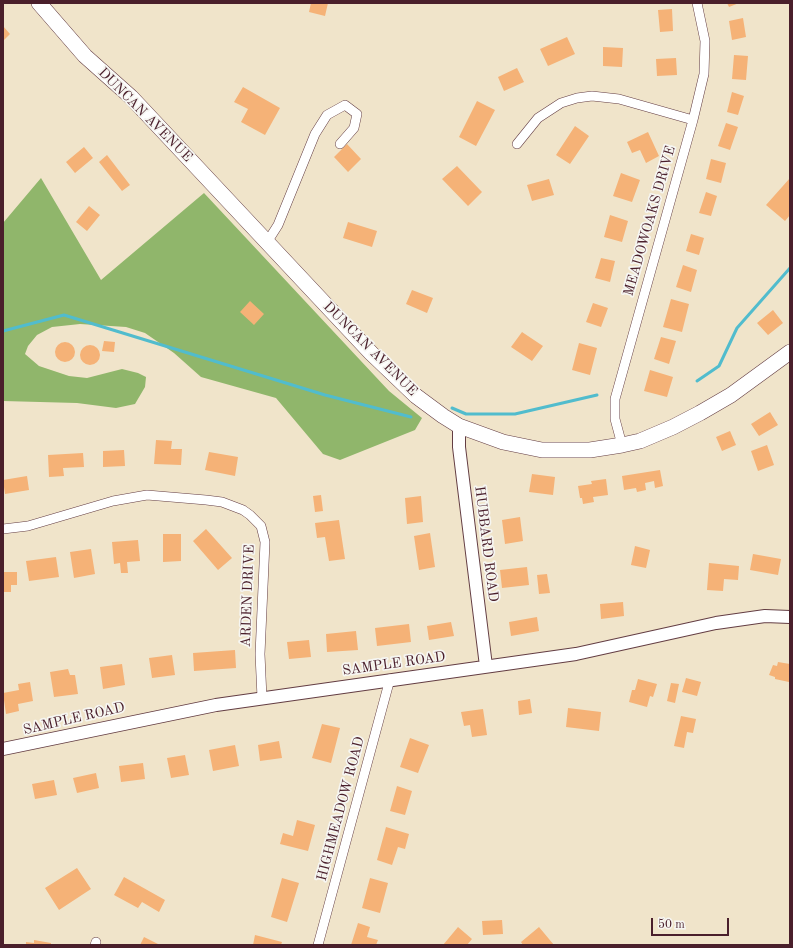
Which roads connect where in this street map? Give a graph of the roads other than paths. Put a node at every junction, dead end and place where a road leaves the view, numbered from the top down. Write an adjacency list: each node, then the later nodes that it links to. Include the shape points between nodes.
1 (39, 3): 6 (main road, DUNCAN AVENUE, via 85,56 131,97)
2 (697, 3): 3 (street, MEADOWOAKS DRIVE, via 703,26 706,59)
3 (693, 120): 5 (street, via 619,99 592,96 577,98 561,103 538,118); 9 (street, MEADOWOAKS DRIVE, via 615,399 615,419)
4 (340, 144): 6 (street, via 354,128 357,114 345,104 327,115 315,134 278,225 271,236)
5 (517, 144)
6 (264, 238): 8 (main road, DUNCAN AVENUE, via 370,353 429,406)
7 (790, 352): 9 (main road, DUNCAN AVENUE, via 700,413 673,427)
8 (459, 426): 9 (main road, DUNCAN AVENUE, via 503,442 542,450 590,450); 12 (street, HUBBARD ROAD, via 462,475)
9 (622, 445)
10 (3, 530): 14 (street, ARDEN DRIVE, via 28,526 113,501 147,495 222,502 242,510 260,526 265,542 260,654)
11 (790, 617): 12 (street, SAMPLE ROAD, via 765,616 716,623 576,654)
12 (486, 666): 13 (street, SAMPLE ROAD)
13 (390, 680): 14 (street, SAMPLE ROAD); 16 (street, HIGHMEADOW ROAD)
14 (262, 698): 15 (street, SAMPLE ROAD, via 172,713)
15 (3, 749)
16 (318, 945)

